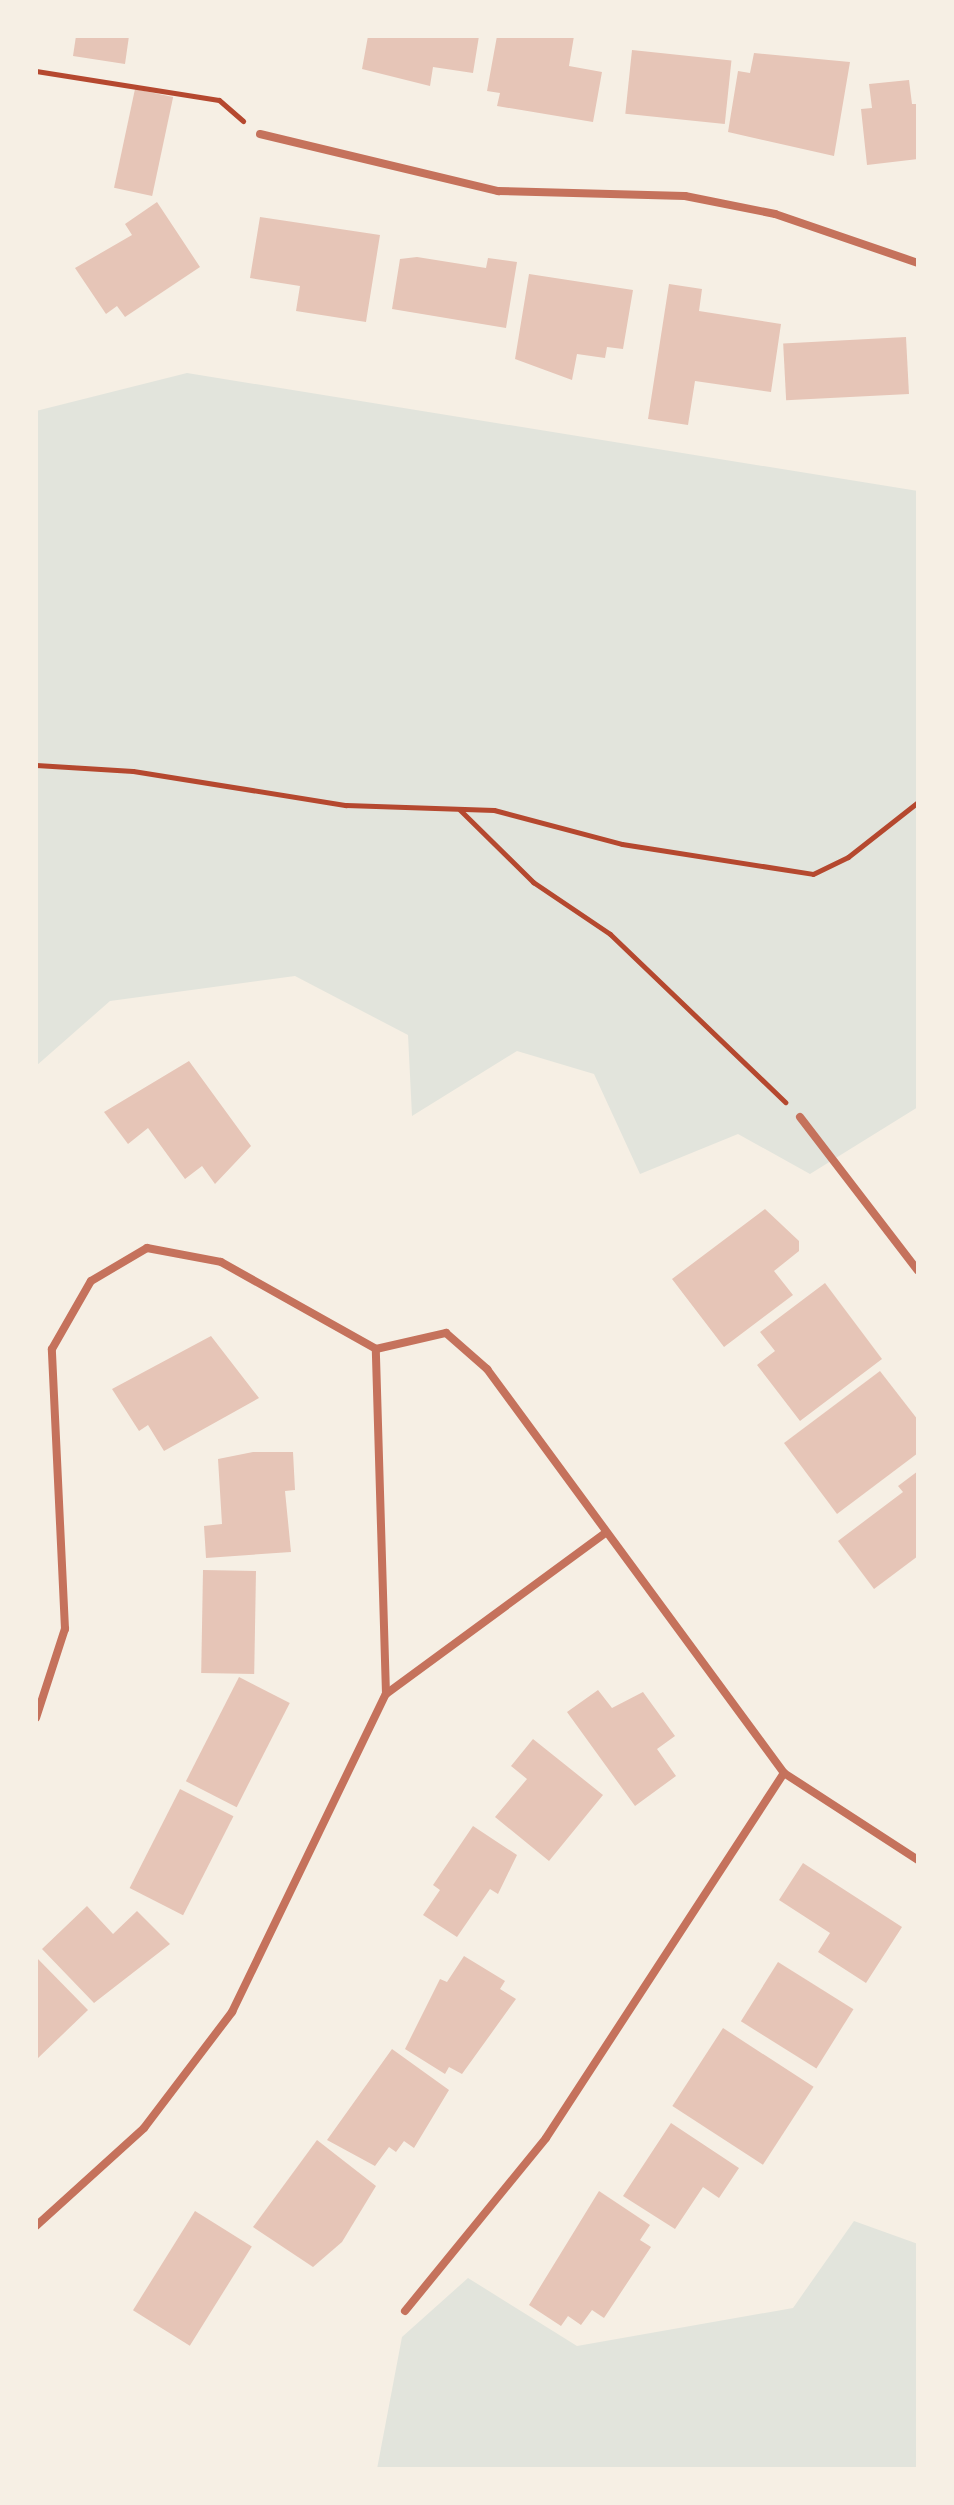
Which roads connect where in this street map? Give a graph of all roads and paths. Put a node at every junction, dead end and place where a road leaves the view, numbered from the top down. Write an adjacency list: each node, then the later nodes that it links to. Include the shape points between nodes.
1 (36, 71): 2 (path, via 219,100)
2 (260, 134): 3 (street, via 498,191 685,196 775,214)
3 (918, 263)
4 (36, 765): 6 (path, via 133,771 346,805)
5 (918, 802): 6 (path, via 848,857 813,874)
6 (459, 809): 7 (path, via 533,882 610,934)
7 (800, 1117): 8 (street)
8 (918, 1271)
9 (376, 1349): 10 (street, via 446,1333 487,1369); 11 (street); 12 (street, via 221,1262 147,1248 91,1281 52,1349 65,1629)
10 (604, 1534): 11 (street); 13 (street)
11 (386, 1694): 15 (street, via 232,2012 144,2128)
12 (36, 1718)
13 (784, 1773): 14 (street); 16 (street, via 546,2138)
14 (918, 1860)
15 (36, 2226)
16 (405, 2311)

